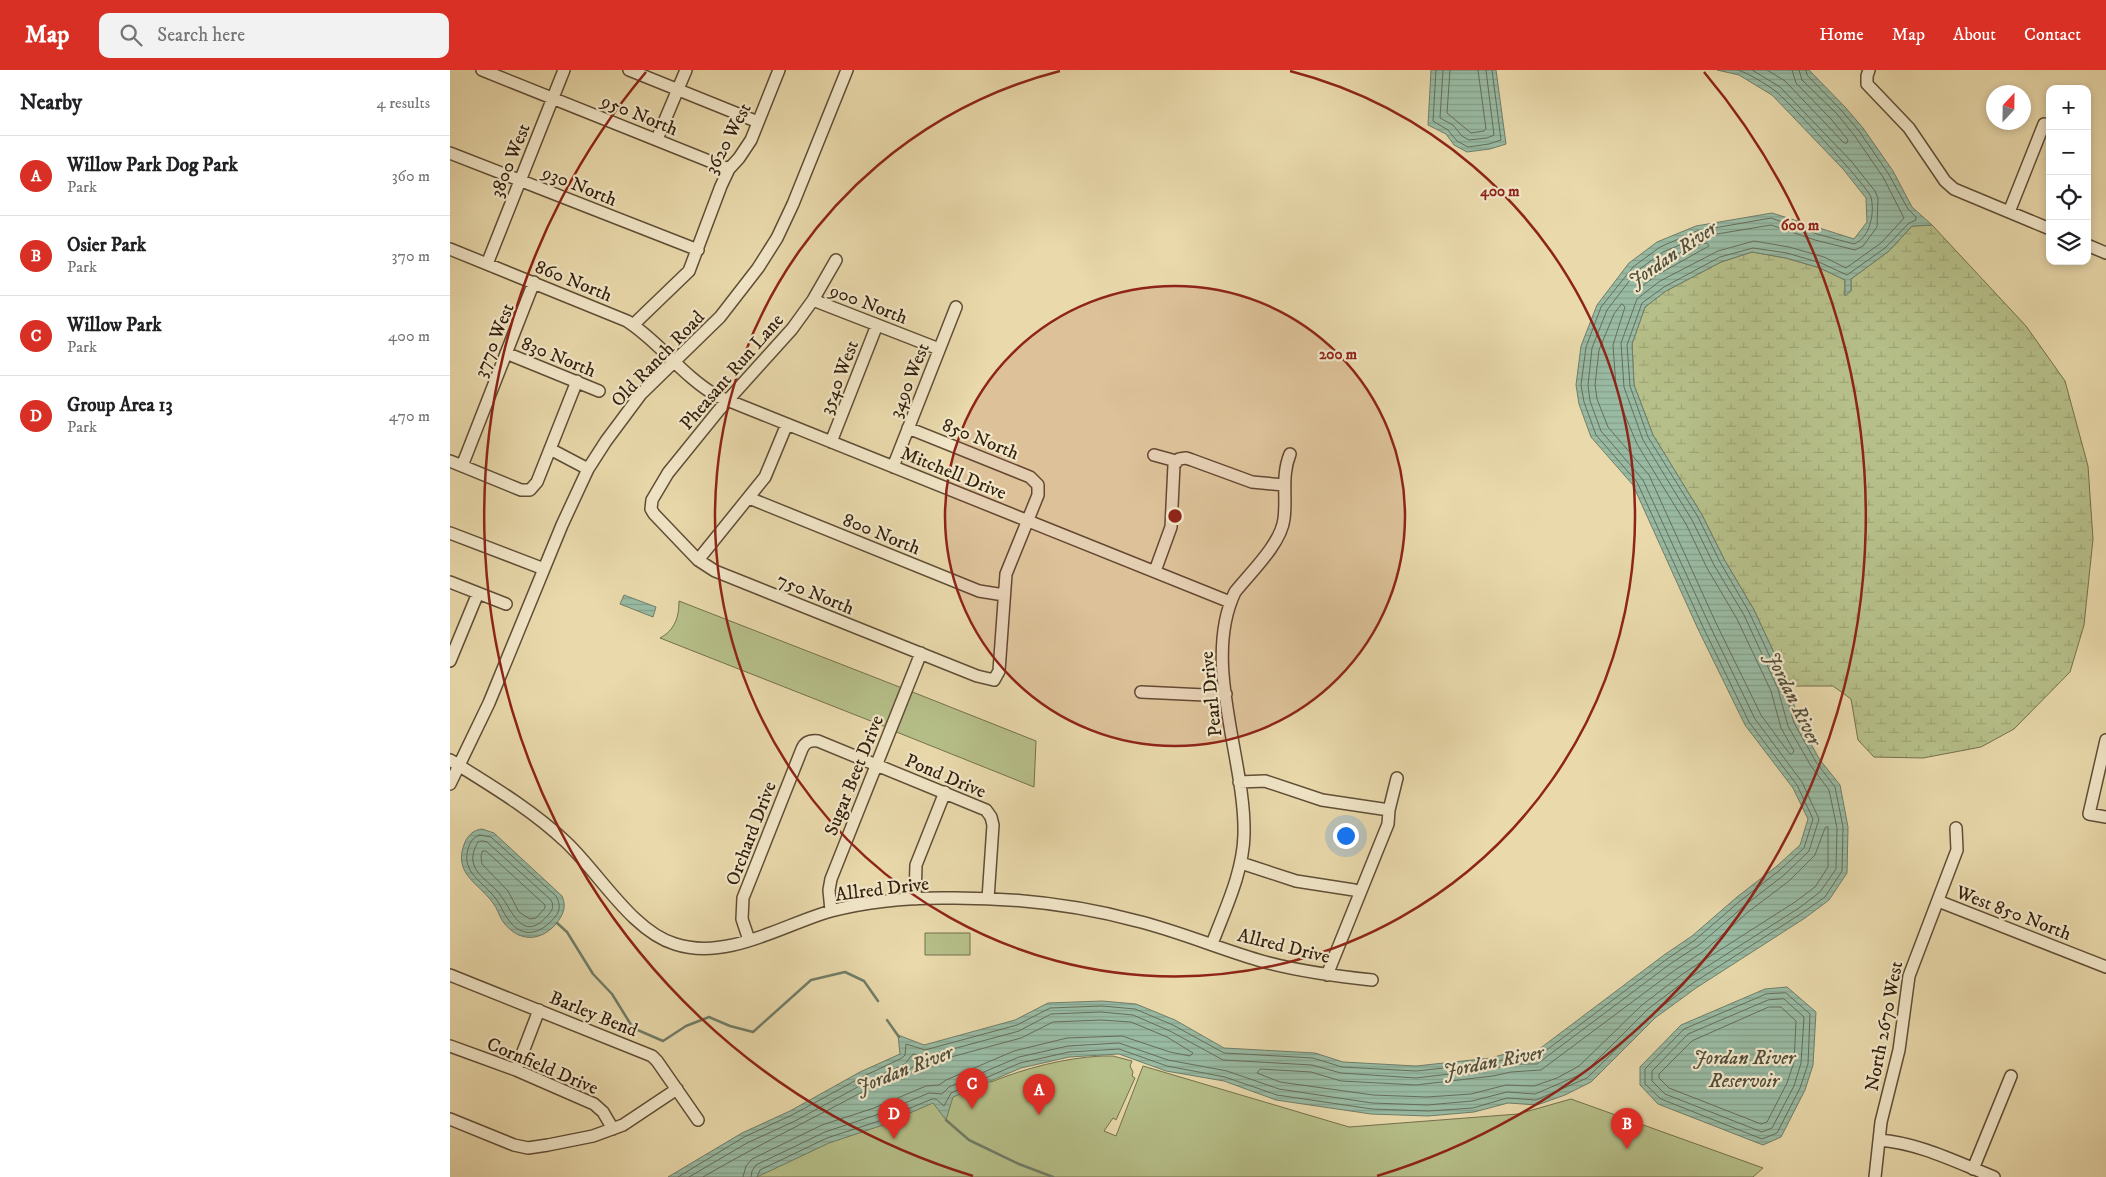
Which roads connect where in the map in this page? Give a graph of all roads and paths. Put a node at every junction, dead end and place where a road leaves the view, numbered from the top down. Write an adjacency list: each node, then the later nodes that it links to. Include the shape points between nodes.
1 (482, 70): 9 (street, 950 North)
2 (564, 70): 9 (street, 3800 West)
3 (629, 70): 8 (street)
4 (686, 70): 8 (street)
5 (779, 70): 10 (street, 3620 West)
6 (847, 70): 31 (street, Old Ranch Road, via 777,238 736,299)
7 (1868, 73): 16 (street, via 1867,84 1909,128 1945,180 1954,188)
8 (678, 89): 10 (street); 12 (street)
9 (553, 98): 12 (street, 950 North); 15 (street, 3800 West)
10 (758, 122): 14 (street, 3620 West, via 751,140)
11 (2044, 124): 16 (street)
12 (657, 140): 14 (street, 950 North)
13 (450, 153): 15 (street, 930 North)
14 (729, 169): 20 (street, 3620 West)
15 (520, 180): 20 (street, 930 North); 23 (street, 3800 West)
16 (2008, 212): 17 (street)
17 (2046, 227)
18 (2091, 247): 21 (street)
19 (450, 249): 23 (street, 860 North)
20 (698, 250): 27 (street, 3620 West, via 686,275)
21 (2106, 253)
22 (836, 260): 25 (street, Pheasant Run Lane)
23 (487, 264): 24 (street, 860 North)
24 (534, 282): 27 (street, 860 North); 30 (street, 3770 West)
25 (813, 300): 28 (street, 900 North); 34 (street, Pheasant Run Lane, via 780,344)
26 (956, 307): 29 (street, 3490 West)
27 (633, 325): 31 (street, 860 North)
28 (877, 325): 29 (street, 900 North); 37 (street, 3540 West)
29 (939, 349): 36 (street, 3490 West)
30 (506, 353): 32 (street, 830 North); 43 (street, 3770 West)
31 (673, 362): 34 (street, Mitchell Drive, via 702,387); 45 (street, Old Ranch Road, via 641,394)
32 (577, 381): 33 (street, 830 North); 38 (street)
33 (599, 391)
34 (727, 401): 35 (street, Mitchell Drive); 48 (street, Pheasant Run Lane, via 668,474)
35 (787, 424): 37 (street, Mitchell Drive); 47 (street, via 765,477)
36 (908, 428): 44 (street, 3490 West); 49 (street, 850 North, via 1030,477 1039,491)
37 (831, 442): 44 (street, Mitchell Drive)
38 (550, 449): 43 (street, via 535,486 527,490); 45 (street)
39 (1290, 454): 46 (street, Pearl Drive)
40 (1154, 456): 42 (street)
41 (450, 462): 43 (street)
42 (1176, 462): 46 (street, via 1186,458 1252,482); 53 (street, via 1173,469 1172,527)
43 (462, 466)
44 (893, 467): 49 (street, Mitchell Drive)
45 (588, 469): 52 (street, Old Ranch Road)
46 (1284, 485): 57 (street, Pearl Drive, via 1284,518 1280,534)
47 (749, 498): 51 (street); 56 (street, 800 North, via 979,591)
48 (651, 504): 51 (street, 750 North, via 654,514)
49 (1028, 520): 53 (street, Mitchell Drive); 56 (street, via 1006,574)
50 (450, 533): 52 (street)
51 (698, 560): 59 (street, 750 North, via 724,575)
52 (544, 569): 65 (street, Old Ranch Road, via 490,703)
53 (1155, 571): 57 (street, Mitchell Drive)
54 (450, 582): 55 (street)
55 (478, 593): 58 (street); 60 (street)
56 (1004, 595): 59 (street, 750 North, via 1000,671 994,680)
57 (1230, 602): 62 (street, Pearl Drive, via 1222,641)
58 (506, 604)
59 (921, 653): 66 (street, Sugar Beet Drive)
60 (450, 661)
61 (1140, 692): 62 (street)
62 (1226, 694): 68 (street, Pearl Drive)
63 (2106, 740): 72 (street, via 2089,814)
64 (808, 742): 66 (street, Pond Drive, via 818,741); 80 (street, Orchard Drive, via 802,749 743,898 742,919)
65 (454, 762): 69 (street, Old Ranch Road); 80 (street, Allred Drive, via 514,801 556,834 578,854 634,918 658,936 676,945 705,949)
66 (876, 765): 70 (street, Pond Drive); 79 (street, Sugar Beet Drive, via 831,879)
67 (1396, 778): 71 (street)
68 (1239, 782): 71 (street, via 1266,781 1322,800); 74 (street, Pearl Drive, via 1244,823)
69 (450, 784)
70 (945, 792): 76 (street, via 916,865); 77 (street, Pond Drive, via 983,808 991,817)
71 (1389, 810): 75 (street, via 1388,824)
72 (2106, 817)
73 (1956, 828): 78 (street, North 2670 West, via 1956,850)
74 (1241, 863): 75 (street, via 1296,881); 81 (street, Pearl Drive)
75 (1360, 893): 84 (street)
76 (915, 899): 77 (street, Allred Drive); 79 (street, Allred Drive)
77 (988, 899): 81 (street, Allred Drive, via 1047,904 1113,915)
78 (1938, 901): 82 (street, West 850 North); 94 (street, North 2670 West, via 1908,976 1899,1050)
79 (831, 911): 80 (street, Allred Drive)
80 (749, 940)
81 (1212, 944): 84 (street, Allred Drive, via 1275,964)
82 (2106, 967)
83 (450, 975): 86 (street, Barley Bend)
84 (1327, 975): 85 (street, Allred Drive)
85 (1372, 980)
86 (539, 1010): 88 (street); 90 (street, Barley Bend, via 652,1056)
87 (450, 1047): 88 (street, Cornfield Drive)
88 (516, 1070): 93 (street, Cornfield Drive, via 594,1104)
89 (2011, 1076): 95 (street)
90 (677, 1090): 92 (street, Barley Bend); 93 (street)
91 (450, 1119): 93 (street, via 528,1148 583,1139)
92 (698, 1120)
93 (613, 1129)
94 (1879, 1140): 95 (street, via 1914,1145); 96 (street, North 2670 West)
95 (1973, 1168): 97 (street)
96 (1875, 1177)
97 (1994, 1177)

